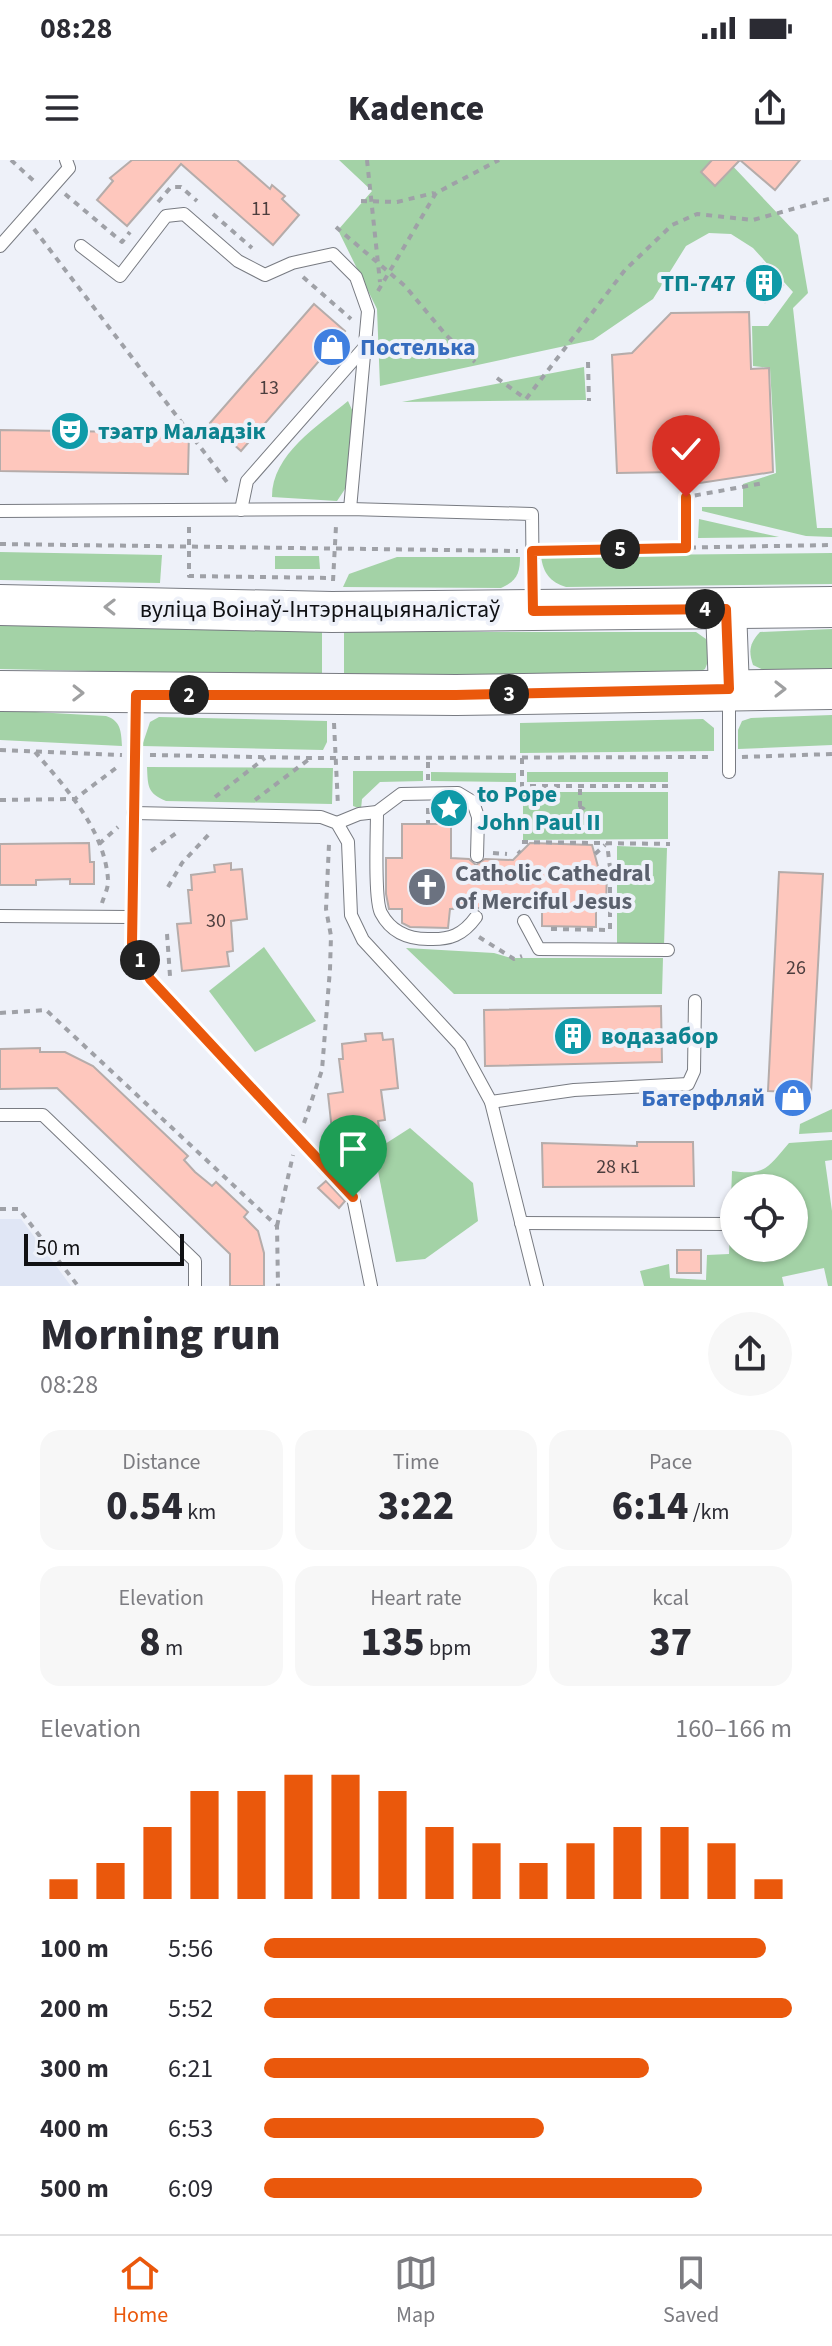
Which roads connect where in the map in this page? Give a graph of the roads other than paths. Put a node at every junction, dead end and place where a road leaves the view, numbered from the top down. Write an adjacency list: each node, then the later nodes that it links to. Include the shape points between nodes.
1 (66, 160): 2 (lane, via 69,168)
2 (0, 246)
3 (81, 246): 4 (lane, via 120,276 166,216 184,214 238,261 265,275 333,254 356,277 368,311)
4 (363, 349): 5 (lane); 6 (lane, via 247,481)
5 (350, 509): 6 (lane); 11 (lane, via 532,514)
6 (241, 510): 7 (lane)
7 (0, 511)
8 (0, 605): 11 (main road, вуліца Воінаў-Інтэрнацыяналістаў, one-way to 8)
9 (832, 607): 10 (main road, вуліца Воінаў-Інтэрнацыяналістаў)
10 (726, 609): 11 (main road, вуліца Воінаў-Інтэрнацыяналістаў); 12 (main road)
11 (533, 611)
12 (729, 689): 13 (main road, one-way to 13); 15 (main road); 16 (lane)
13 (832, 689)
14 (0, 691): 15 (main road, one-way to 15)
15 (136, 695): 18 (lane)
16 (729, 772)
17 (377, 812): 19 (lane); 20 (lane, via 401,794 458,793 473,802); 23 (lane, via 380,911 395,930 411,939 445,940 466,931)
18 (133, 813): 19 (lane, via 321,817); 22 (lane)
19 (337, 823): 27 (lane, via 348,842 351,915 363,940 460,1045)
20 (483, 854)
21 (0, 916): 22 (lane)
22 (130, 917): 32 (lane, via 132,944 150,979 353,1197)
23 (476, 917)
24 (524, 921): 25 (lane, via 539,949)
25 (668, 950)
26 (695, 1001): 27 (lane, via 694,1071 688,1084 574,1090)
27 (491, 1102): 29 (lane)
28 (0, 1115): 31 (lane, via 43,1115 195,1261)
29 (521, 1223): 30 (lane); 33 (lane)
30 (720, 1224)
31 (195, 1286)
32 (371, 1286)
33 (537, 1286)

